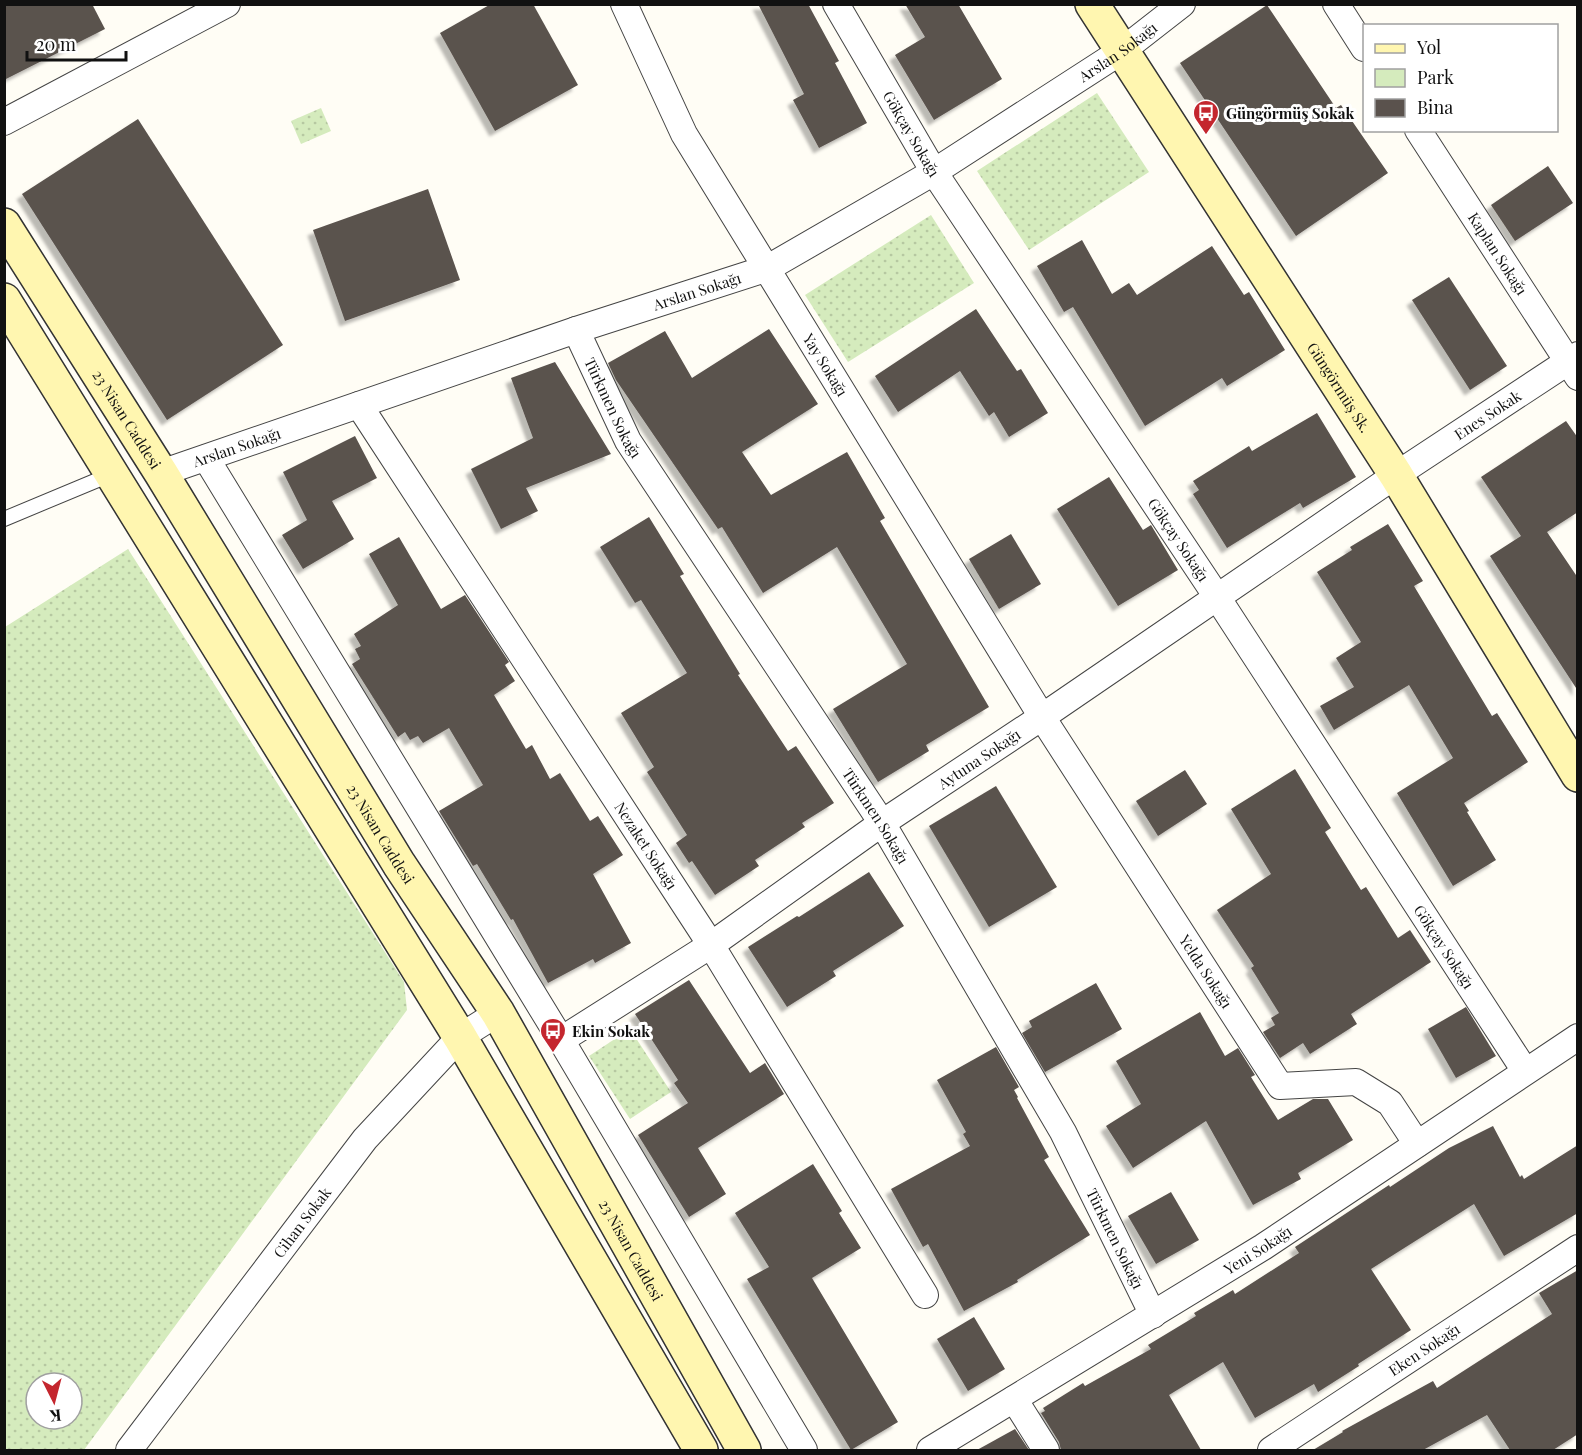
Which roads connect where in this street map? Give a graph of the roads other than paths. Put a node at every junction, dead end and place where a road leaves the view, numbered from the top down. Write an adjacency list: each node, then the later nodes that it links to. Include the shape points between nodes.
1 (227, 4): 9 (street)
2 (624, 4): 13 (street, Yay Sokağı, via 684,134)
3 (836, 4): 11 (street, Gökçay Sokağı)
4 (1092, 4): 8 (street, Güngörmüş Sk.)
5 (1182, 4): 8 (street, Arslan Sokağı)
6 (1336, 4): 7 (street)
7 (1363, 45)
8 (1123, 50): 11 (street, Arslan Sokağı); 21 (street, Güngörmüş Sk.)
9 (4, 122)
10 (1419, 132): 16 (street, Kaplan Sokağı)
11 (934, 172): 13 (street, Arslan Sokağı); 23 (street, Gökçay Sokağı)
12 (4, 225): 19 (street, 23 Nisan Caddesi)
13 (768, 268): 15 (street, Arslan Sokağı); 24 (street, Yay Sokağı)
14 (4, 300): 20 (street)
15 (576, 330): 17 (street, Arslan Sokağı); 26 (street, Türkmen Sokağı, via 628,441)
16 (1574, 364): 21 (street, Enes Sokak)
17 (359, 405): 18 (street, Arslan Sokağı); 27 (street, Nezaket Sokağı)
18 (206, 458): 19 (street, Arslan Sokağı); 31 (street)
19 (161, 473): 28 (street, 23 Nisan Caddesi, via 399,864)
20 (112, 474): 22 (lane); 30 (street)
21 (1396, 475): 23 (street, Aytuna Sokağı); 25 (street, Güngörmüş Sk.)
22 (4, 519)
23 (1217, 597): 24 (street, Aytuna Sokağı); 32 (street, Gökçay Sokağı)
24 (1042, 717): 26 (street, Aytuna Sokağı); 33 (street, Yelda Sokağı, via 1280,1086 1356,1082 1390,1103)
25 (1578, 775)
26 (882, 823): 27 (street, Aytuna Sokağı); 36 (street, Türkmen Sokağı, via 1063,1132)
27 (711, 945): 31 (street, Aytuna Sokağı); 35 (street, Nezaket Sokağı)
28 (498, 1013): 30 (street, Cihan Sokak); 40 (street, 23 Nisan Caddesi)
29 (1578, 1036): 32 (street, Yeni Sokağı)
30 (460, 1037): 38 (street, Cihan Sokak, via 364,1139); 39 (street)
31 (561, 1040): 41 (street)
32 (1525, 1071): 33 (street, Yeni Sokağı)
33 (1417, 1144): 36 (street, Yeni Sokağı)
34 (1578, 1248): 44 (street, Eken Sokağı)
35 (925, 1294)
36 (1153, 1315): 37 (street, Yeni Sokağı)
37 (1014, 1399): 42 (street, Yeni Sokağı); 43 (street)
38 (129, 1450)
39 (701, 1450)
40 (744, 1450)
41 (804, 1450)
42 (930, 1450)
43 (1046, 1450)
44 (1271, 1450)

